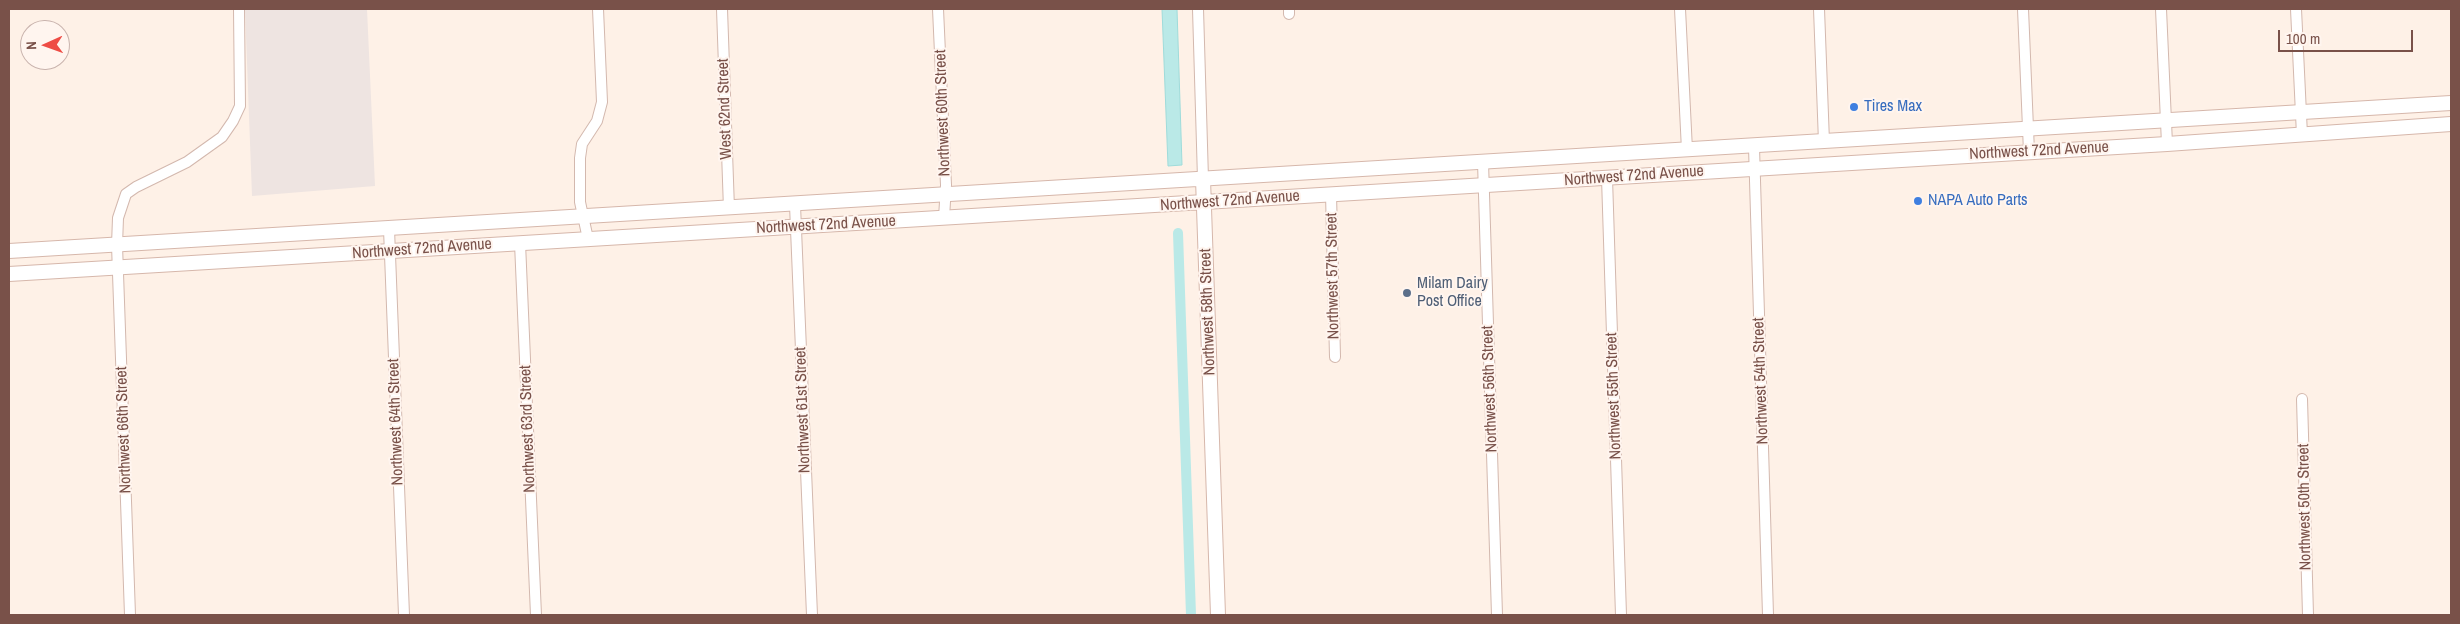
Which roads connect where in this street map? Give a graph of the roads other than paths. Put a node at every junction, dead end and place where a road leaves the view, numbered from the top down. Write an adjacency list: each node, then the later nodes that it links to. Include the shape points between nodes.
1 (239, 9): 38 (street, Northwest 66th Street, via 240,106 234,121 222,137 187,162 126,194 118,218)
2 (598, 9): 32 (street, via 603,96 597,122 585,138 581,151 580,202)
3 (722, 9): 31 (street, West 62nd Street)
4 (938, 9): 28 (street, Northwest 60th Street)
5 (1198, 9): 25 (street, Northwest 58th Street)
6 (1680, 9): 20 (street)
7 (1819, 9): 17 (street)
8 (2023, 9): 15 (street)
9 (2161, 9): 13 (street)
10 (2296, 9): 12 (street)
11 (2451, 103): 12 (main road, Northwest 72nd Avenue)
12 (2301, 113): 13 (main road, Northwest 72nd Avenue); 16 (street)
13 (2166, 121): 15 (main road, Northwest 72nd Avenue); 18 (street)
14 (2451, 124): 16 (main road, Northwest 72nd Avenue)
15 (2028, 129): 17 (main road, Northwest 72nd Avenue); 21 (street)
16 (2302, 135): 18 (main road, Northwest 72nd Avenue)
17 (1824, 142): 19 (main road, Northwest 72nd Avenue)
18 (2167, 144): 21 (main road, Northwest 72nd Avenue)
19 (1754, 147): 20 (main road, Northwest 72nd Avenue); 23 (street, Northwest 54th Street)
20 (1687, 150): 22 (main road, Northwest 72nd Avenue)
21 (2029, 152): 23 (main road, Northwest 72nd Avenue)
22 (1483, 162): 25 (main road, Northwest 72nd Avenue); 26 (street, Northwest 56th Street)
23 (1755, 168): 24 (main road, Northwest 72nd Avenue); 52 (street, Northwest 54th Street)
24 (1607, 178): 26 (main road, Northwest 72nd Avenue); 51 (street, Northwest 55th Street)
25 (1203, 179): 28 (main road, Northwest 72nd Avenue); 29 (main road, Northwest 58th Street)
26 (1484, 185): 27 (main road, Northwest 72nd Avenue); 50 (street, Northwest 56th Street)
27 (1331, 194): 29 (main road, Northwest 72nd Avenue); 43 (street, Northwest 57th Street)
28 (945, 196): 30 (main road, Northwest 72nd Avenue); 33 (street, Northwest 60th Street)
29 (1204, 202): 33 (main road, Northwest 72nd Avenue); 49 (main road, Northwest 58th Street)
30 (795, 205): 31 (main road, Northwest 72nd Avenue); 34 (street, Northwest 61st Street)
31 (729, 209): 32 (main road, Northwest 72nd Avenue)
32 (584, 218): 35 (main road, Northwest 72nd Avenue); 36 (street)
33 (944, 218): 34 (main road, Northwest 72nd Avenue)
34 (796, 227): 36 (main road, Northwest 72nd Avenue); 48 (street, Northwest 61st Street)
35 (389, 229): 38 (main road, Northwest 72nd Avenue); 40 (street, Northwest 64th Street)
36 (588, 239): 37 (main road, Northwest 72nd Avenue)
37 (520, 243): 40 (main road, Northwest 72nd Avenue); 47 (street, Northwest 63rd Street)
38 (117, 244): 39 (main road, Northwest 72nd Avenue); 41 (street, Northwest 66th Street)
39 (9, 251)
40 (390, 251): 41 (main road, Northwest 72nd Avenue); 46 (street, Northwest 64th Street)
41 (118, 268): 42 (main road, Northwest 72nd Avenue); 45 (street, Northwest 66th Street)
42 (9, 274)
43 (1335, 357)
44 (2302, 399): 53 (street, Northwest 50th Street)
45 (130, 615)
46 (404, 615)
47 (536, 615)
48 (812, 615)
49 (1218, 615)
50 (1497, 615)
51 (1621, 615)
52 (1768, 615)
53 (2308, 615)

